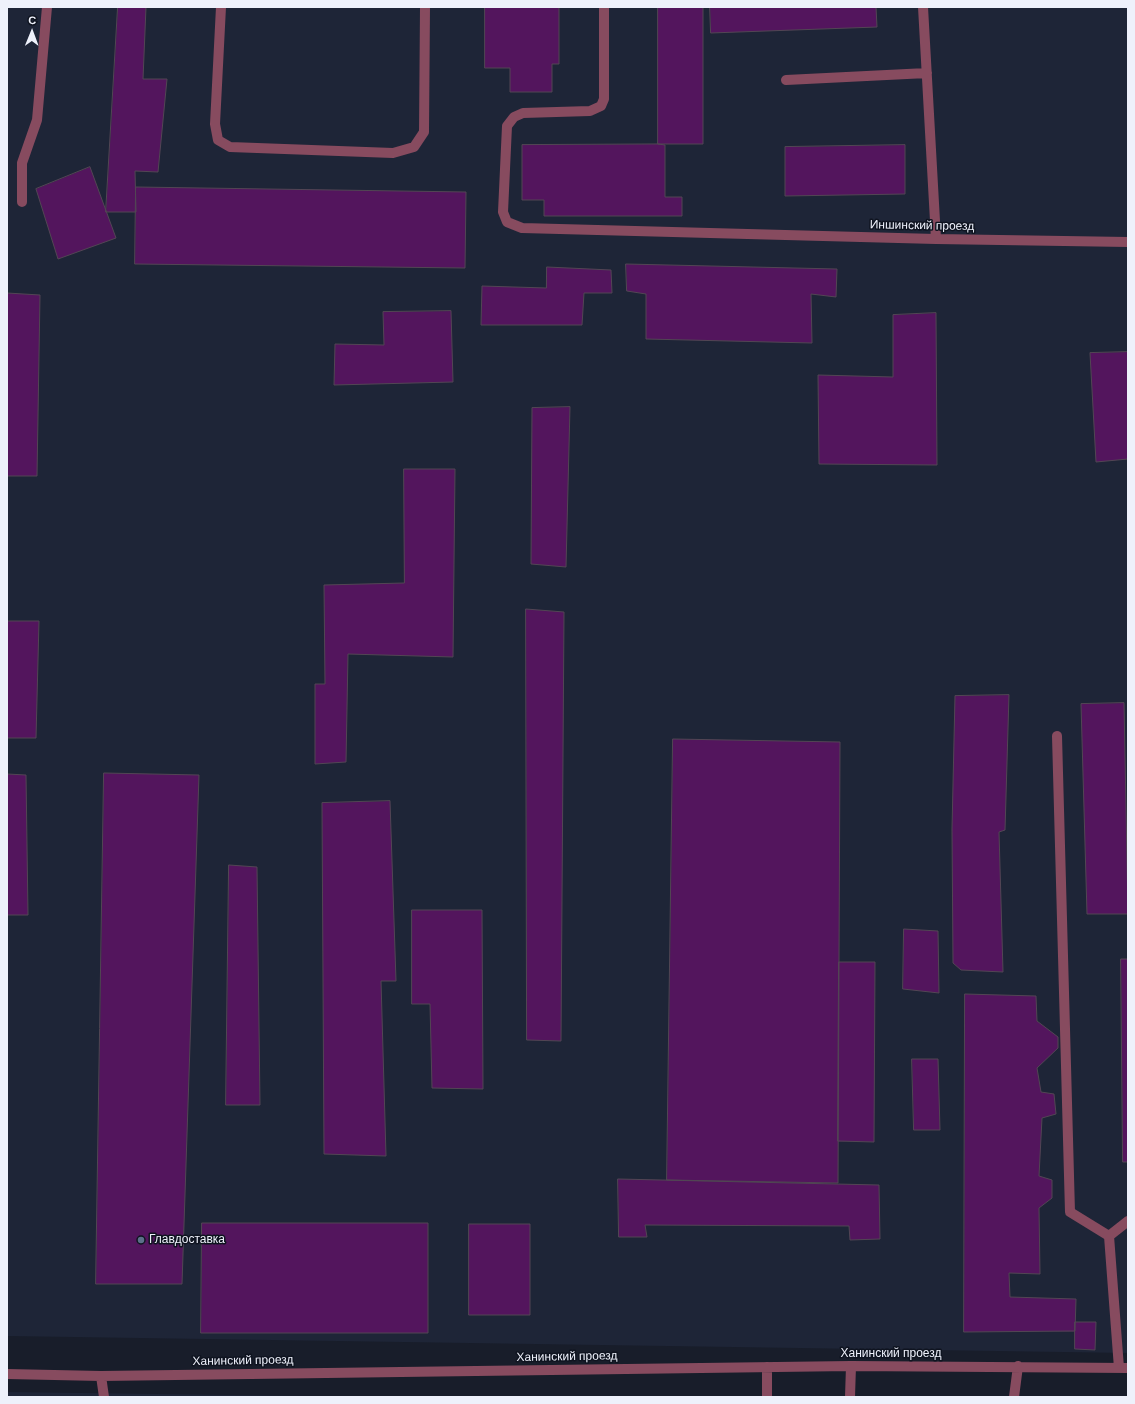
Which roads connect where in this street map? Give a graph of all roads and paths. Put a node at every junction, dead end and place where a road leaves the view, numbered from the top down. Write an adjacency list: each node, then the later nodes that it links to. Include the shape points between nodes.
1 (48, 7): 8 (street, via 37,120 22,163)
2 (221, 7): 3 (street, via 215,124 218,140 230,147 393,152 414,147 424,132)
3 (424, 7)
4 (604, 7): 9 (street, Иншинский проезд, via 602,106 590,111 523,113 514,117 507,126 503,212 507,222 522,228)
5 (923, 7): 6 (street)
6 (927, 73): 7 (street); 9 (street)
7 (786, 80)
8 (22, 202)
9 (936, 239): 10 (street, Иншинский проезд)
10 (1128, 242)
11 (1057, 736): 13 (street, via 1070,1212)
12 (1128, 1221): 13 (street)
13 (1109, 1236): 17 (street)
14 (851, 1366): 15 (street, Ханинский проезд); 16 (street, Ханинский проезд); 22 (street)
15 (1018, 1366): 17 (street, Ханинский проезд); 23 (street)
16 (767, 1367): 19 (street, Ханинский проезд); 21 (street)
17 (1123, 1368)
18 (7, 1374): 19 (street, Ханинский проезд)
19 (101, 1376): 20 (street)
20 (104, 1397)
21 (767, 1397)
22 (850, 1397)
23 (1014, 1397)

